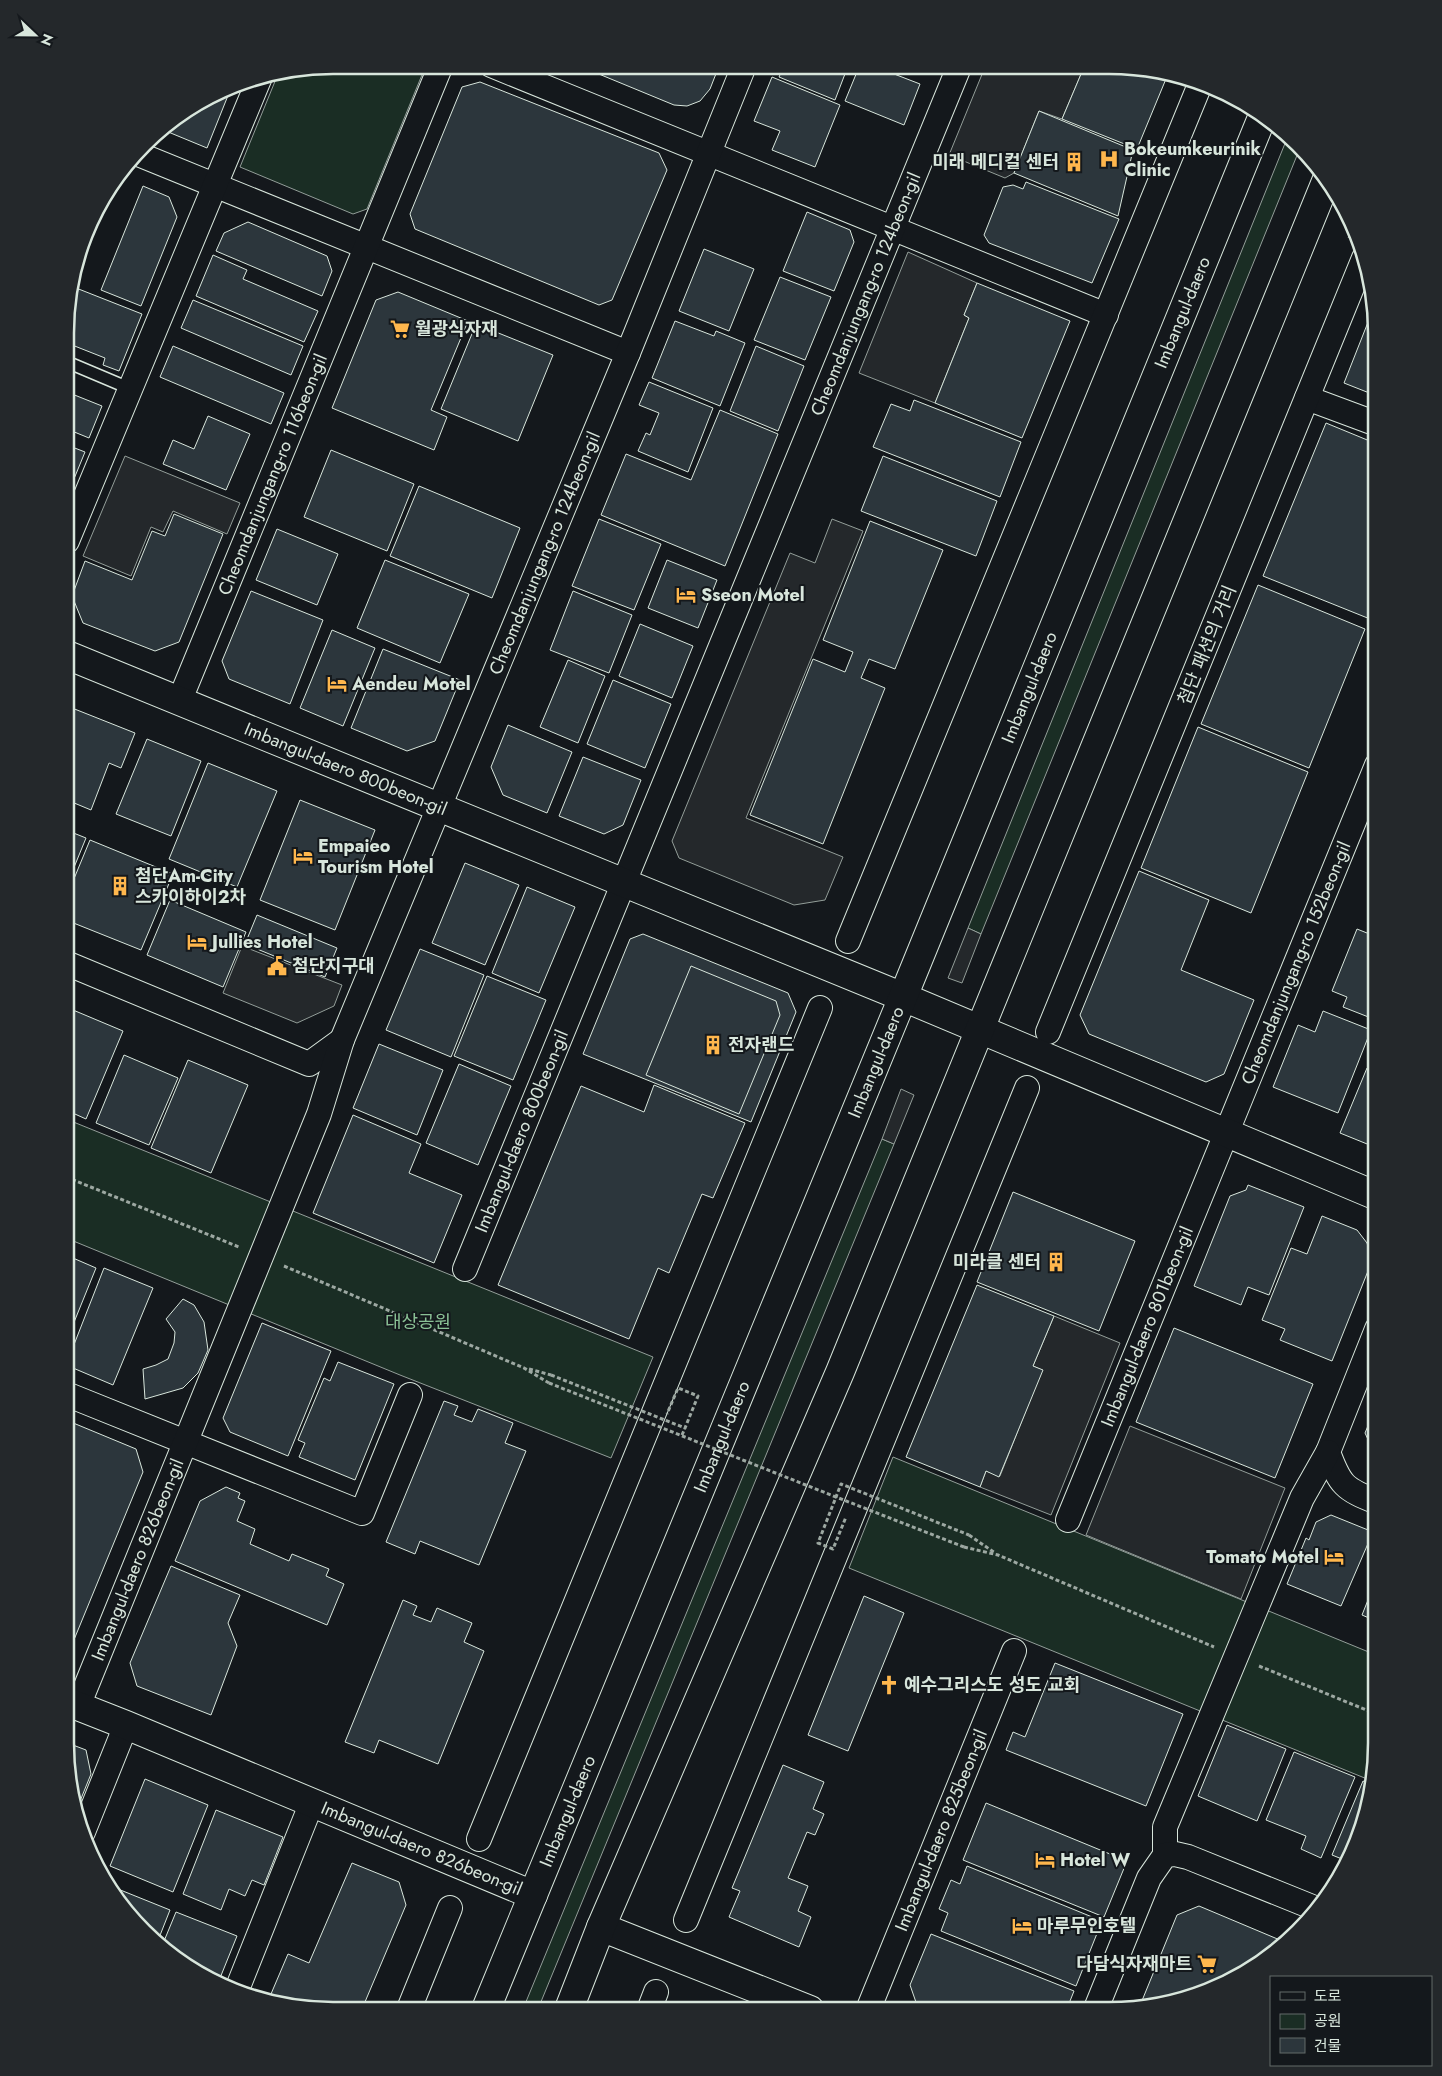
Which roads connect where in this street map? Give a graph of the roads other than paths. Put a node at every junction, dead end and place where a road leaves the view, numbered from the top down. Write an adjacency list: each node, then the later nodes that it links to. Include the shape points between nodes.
1 (437, 74): 13 (street, Cheomdanjungang-ro 116beon-gil)
2 (510, 74): 8 (street)
3 (741, 74): 8 (street, Cheomdanjungang-ro 124beon-gil)
4 (956, 74): 12 (street, Cheomdanjungang-ro 124beon-gil)
5 (257, 85): 10 (street)
6 (1198, 89): 15 (street)
7 (1260, 122): 29 (main road, Imbangul-daero)
8 (708, 154): 12 (street); 16 (street, Cheomdanjungang-ro 124beon-gil)
9 (144, 156): 10 (street)
10 (215, 185): 13 (street); 18 (street)
11 (1323, 187): 31 (main road)
12 (894, 229): 15 (street); 26 (street, Cheomdanjungang-ro 124beon-gil)
13 (368, 247): 16 (street); 23 (street, Cheomdanjungang-ro 116beon-gil)
14 (1360, 269): 19 (street, 첨단 패션의 거리)
15 (1106, 315): 27 (street)
16 (628, 353): 25 (street, Cheomdanjungang-ro 124beon-gil)
17 (74, 365): 18 (lane)
18 (131, 389): 21 (street)
19 (1307, 398): 20 (street); 32 (street, 첨단 패션의 거리)
20 (1368, 421)
21 (74, 524)
22 (74, 658): 23 (main road, Imbangul-daero 800beon-gil)
23 (179, 702): 25 (main road, Imbangul-daero 800beon-gil)
24 (1368, 787): 35 (street, Cheomdanjungang-ro 152beon-gil)
25 (439, 808): 26 (main road, Imbangul-daero 800beon-gil); 33 (street, Cheomdanjungang-ro 124beon-gil)
26 (624, 884): 29 (main road, Imbangul-daero 800beon-gil); 37 (street, Imbangul-daero 800beon-gil)
27 (848, 941)
28 (74, 966): 33 (street, via 309,1064)
29 (903, 997): 31 (main road, Imbangul-daero 800beon-gil); 53 (main road, Imbangul-daero)
30 (820, 1008): 51 (street)
31 (981, 1029): 35 (main road); 57 (main road, via 840,1372)
32 (1048, 1032)
33 (342, 1040): 41 (street, Cheomdanjungang-ro 124beon-gil, via 320,1114)
34 (1026, 1088): 56 (street)
35 (1227, 1132): 36 (main road); 44 (street, Imbangul-daero 801beon-gil)
36 (1368, 1192)
37 (465, 1268)
38 (1368, 1352): 42 (street)
39 (410, 1396): 41 (street, Imbangul-daero 826beon-gil, via 362,1513)
40 (74, 1397): 41 (street, Imbangul-daero 826beon-gil)
41 (187, 1442): 46 (street, Imbangul-daero 826beon-gil)
42 (1328, 1452): 43 (street, via 1341,1483 1352,1493); 52 (street, via 1302,1498 1165,1826)
43 (1368, 1499)
44 (1068, 1520)
45 (1014, 1651): 63 (street, Imbangul-daero 825beon-gil)
46 (74, 1699)
47 (74, 1705): 48 (main road, Imbangul-daero 826beon-gil)
48 (126, 1725): 49 (main road, Imbangul-daero 826beon-gil); 50 (street)
49 (312, 1802): 53 (main road, Imbangul-daero 826beon-gil); 58 (street, Imbangul-daero 826beon-gil)
50 (86, 1824)
51 (479, 1840)
52 (1165, 1855): 54 (street, via 1188,1858); 64 (street, via 1148,1878)
53 (533, 1895): 60 (main road, Imbangul-daero)
54 (1310, 1907)
55 (450, 1908): 59 (street)
56 (686, 1920)
57 (601, 1927): 61 (main road); 62 (main road)
58 (239, 1985)
59 (412, 2002)
60 (489, 2002)
61 (571, 2002)
62 (790, 2002)
63 (871, 2002)
64 (1099, 2002)

